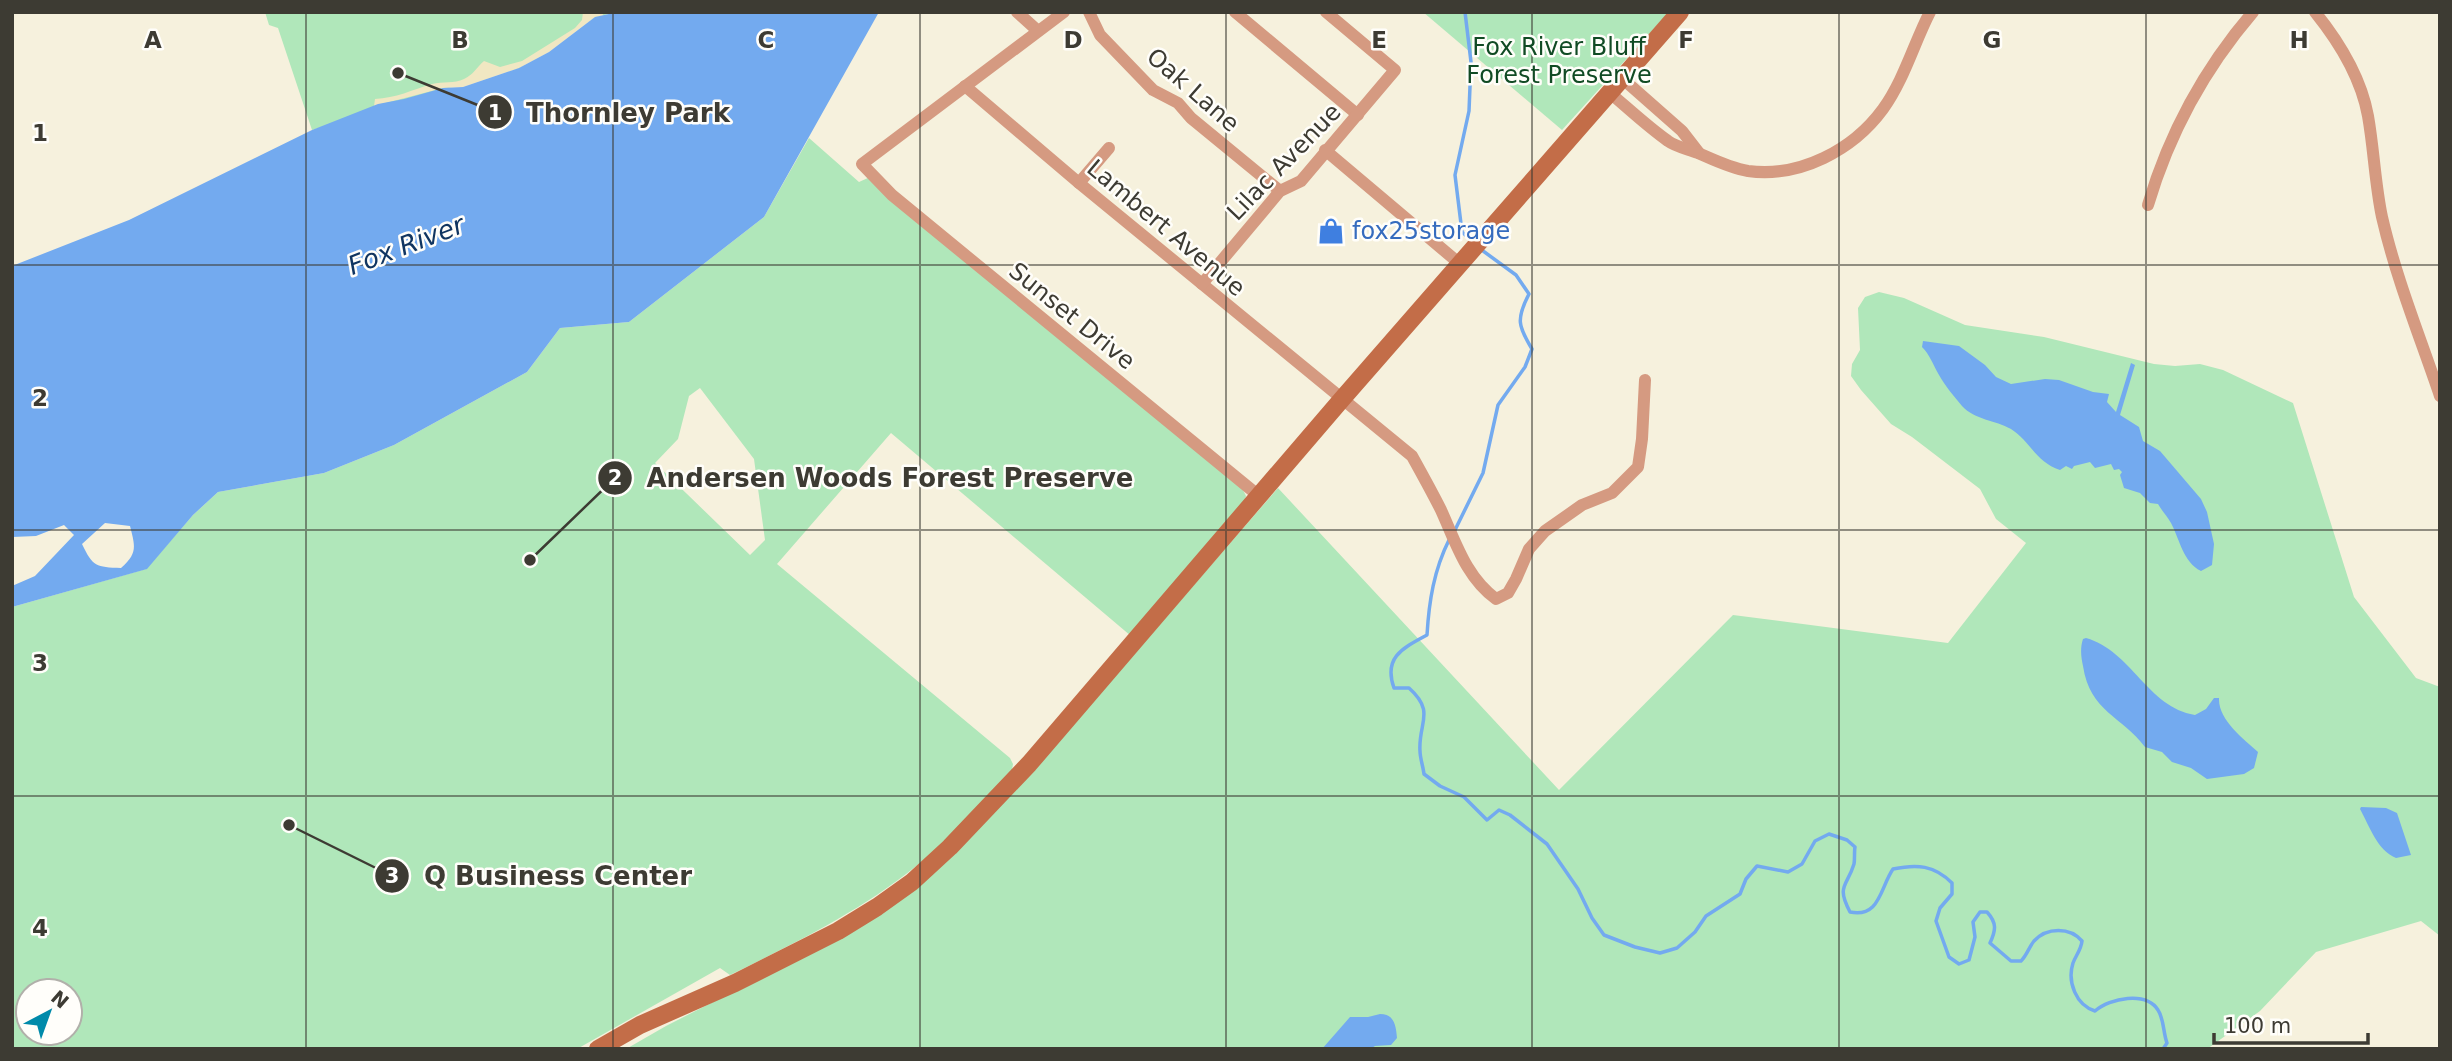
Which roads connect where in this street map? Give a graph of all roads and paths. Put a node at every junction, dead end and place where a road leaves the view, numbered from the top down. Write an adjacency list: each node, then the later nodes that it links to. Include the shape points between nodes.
1 (1017, 12): 10 (street)
2 (1064, 12): 10 (street)
3 (1089, 12): 19 (street, Oak Lane, via 1100,35 1153,90 1178,103)
4 (1236, 12): 14 (street)
5 (1326, 12): 14 (street, Lilac Avenue, via 1395,69)
6 (1680, 12): 11 (main road)
7 (1930, 12): 17 (street, via 1885,107 1839,151 1774,172 1747,170)
8 (2253, 12): 20 (street, via 2192,97 2159,166)
9 (2315, 12): 24 (street, via 2346,55 2363,96 2388,242)
10 (1038, 31): 12 (street)
11 (1623, 79): 13 (main road); 17 (street, via 1682,131)
12 (965, 86): 18 (street, Lambert Avenue); 26 (street, Sunset Drive, via 862,164 892,195)
13 (1610, 93): 17 (street, via 1670,143); 21 (main road)
14 (1358, 115): 16 (street, Lilac Avenue)
15 (1109, 148): 18 (street)
16 (1325, 150): 19 (street, Lilac Avenue, via 1301,181); 21 (street)
17 (1699, 154)
18 (1079, 183): 22 (street, Lambert Avenue)
19 (1280, 191): 22 (street, Lilac Avenue)
20 (2148, 205)
21 (1464, 259): 25 (main road)
22 (1202, 284): 25 (street, Lambert Avenue)
23 (1645, 380): 25 (street, Lambert Avenue, via 1638,467 1612,493 1582,505 1545,531 1529,549 1508,593 1496,599 1467,568 1412,456)
24 (2440, 396)
25 (1342, 399): 26 (main road)
26 (1259, 496): 27 (main road, via 1029,764 912,882 838,931 640,1024)
27 (598, 1049)

